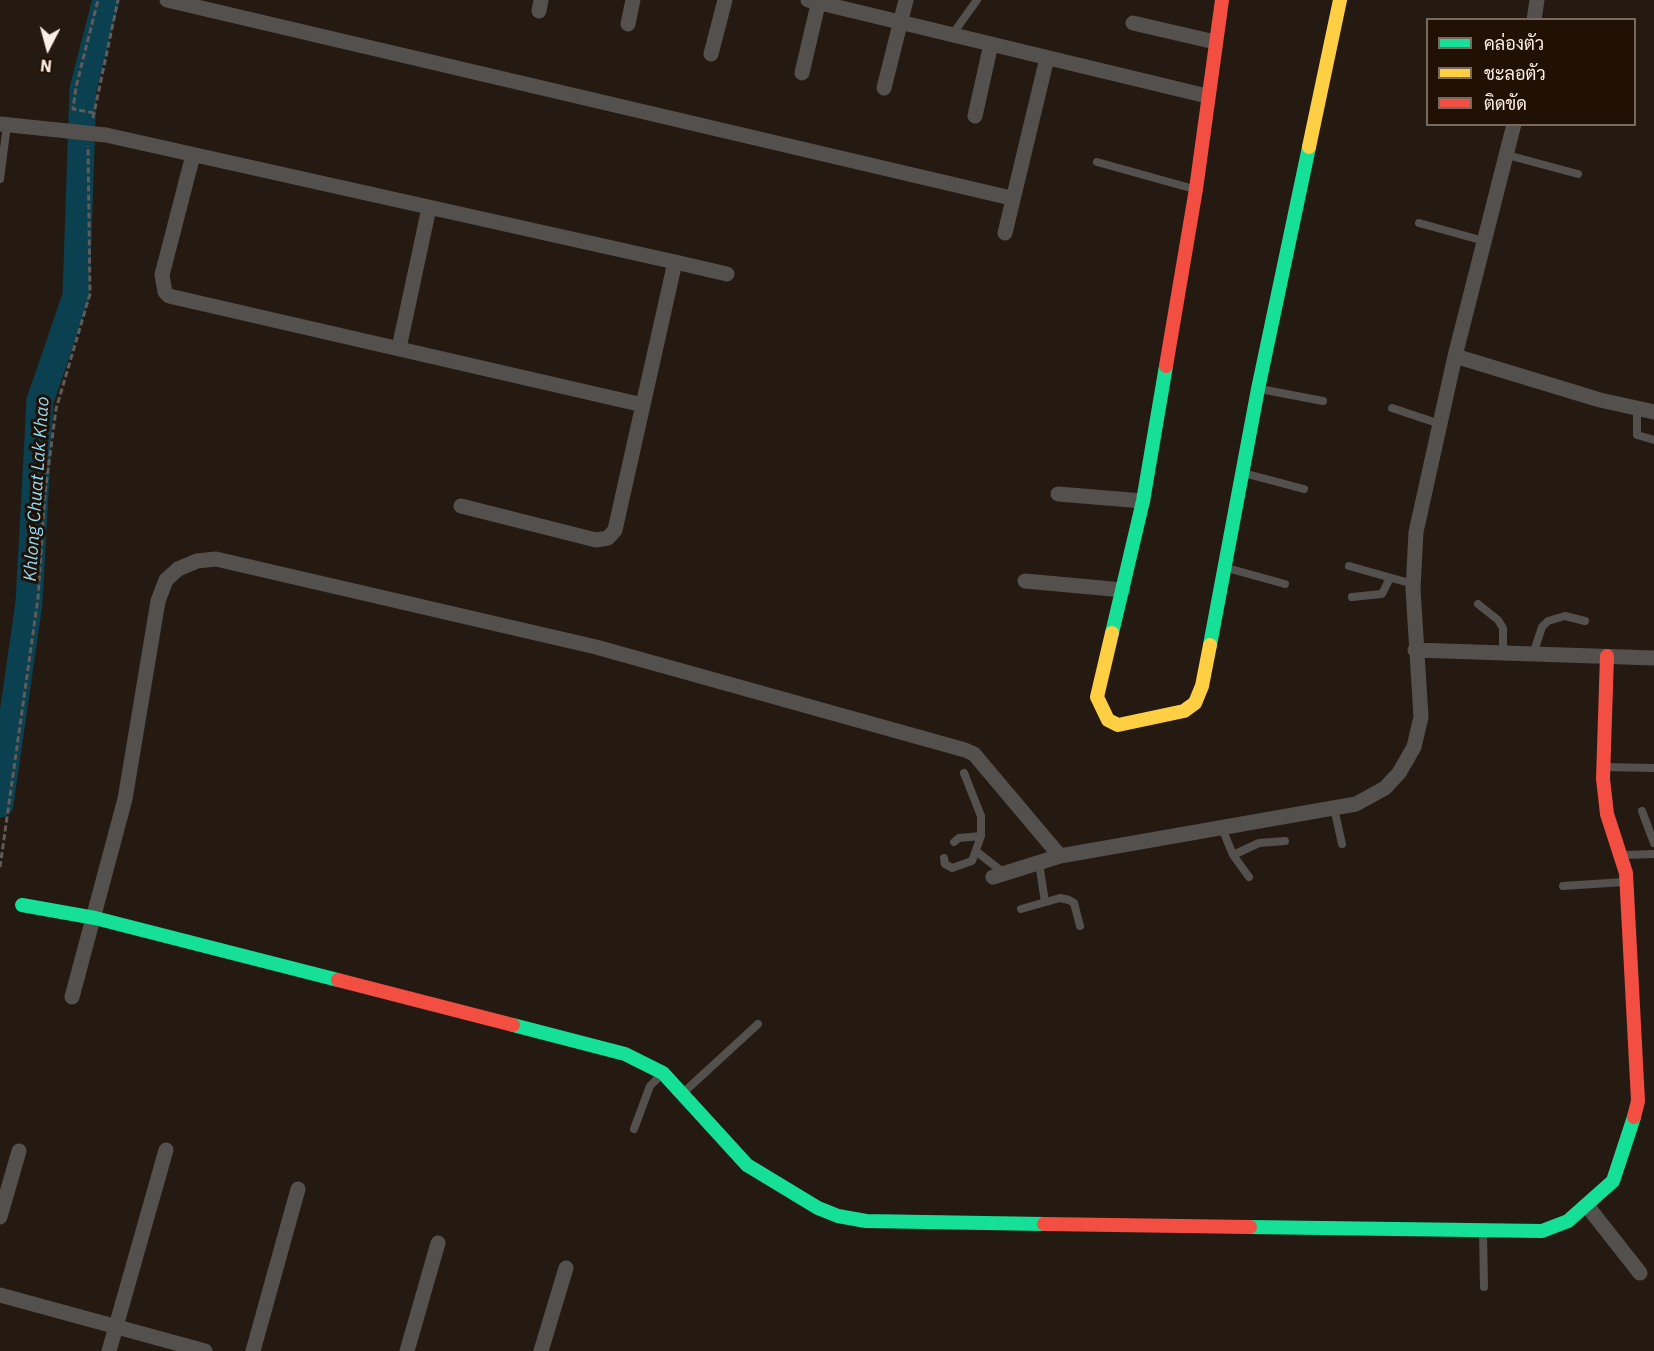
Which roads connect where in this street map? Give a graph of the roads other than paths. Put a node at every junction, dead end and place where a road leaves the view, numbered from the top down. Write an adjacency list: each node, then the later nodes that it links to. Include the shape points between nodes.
1 (167, 0): 32 (street)
2 (633, 0): 13 (street)
3 (725, 0): 17 (street)
4 (906, 0): 11 (street)
5 (977, 0): 14 (lane)
6 (1222, 0): 15 (street)
7 (1340, 0): 41 (street)
8 (1537, 0): 10 (street)
9 (815, 1): 11 (street); 19 (street)
10 (1534, 18)
11 (901, 22): 14 (street); 20 (street)
12 (1133, 22): 15 (street)
13 (628, 24)
14 (952, 35): 16 (street)
15 (1215, 42): 21 (street)
16 (992, 44): 18 (street); 22 (street)
17 (711, 54)
18 (1047, 58): 21 (street); 32 (street)
19 (802, 73)
20 (884, 88)
21 (1207, 96): 31 (street)
22 (975, 116)
23 (4, 124): 25 (street, via 88,132); 28 (lane)
24 (1514, 126): 26 (street)
25 (193, 154): 33 (street); 39 (street, via 162,275 169,296)
26 (1507, 155): 29 (lane); 36 (street)
27 (1097, 162): 31 (lane)
28 (1, 165): 30 (lane)
29 (1578, 174)
30 (0, 178)
31 (1196, 189): 51 (street)
32 (1011, 198): 35 (street)
33 (429, 208): 37 (street); 39 (street)
34 (1419, 223): 36 (lane)
35 (1005, 233)
36 (1485, 241): 40 (street)
37 (675, 262): 38 (street); 43 (street)
38 (727, 274)
39 (399, 348): 43 (street)
40 (1455, 356): 45 (street); 46 (street)
41 (1258, 389): 42 (lane); 48 (street)
42 (1323, 401)
43 (643, 405): 52 (street, via 615,530 608,538 596,540)
44 (1392, 408): 46 (lane)
45 (1649, 409): 47 (lane, via 1636,435)
46 (1440, 424): 58 (street, via 1416,532)
47 (1654, 440)
48 (1242, 473): 49 (lane); 54 (street)
49 (1304, 489)
50 (1058, 494): 51 (street)
51 (1143, 501): 59 (street)
52 (461, 506)
53 (1349, 566): 55 (lane)
54 (1226, 567): 57 (lane); 59 (street, via 1202,686 1195,703 1184,711 1118,725 1108,720 1097,697)
55 (1390, 578): 58 (lane); 60 (lane, via 1376,596)
56 (1025, 581): 59 (street)
57 (1285, 584)
58 (1413, 584): 63 (street)
59 (1123, 590)
60 (1352, 597)
61 (1478, 604): 64 (lane, via 1503,628)
62 (1585, 621): 65 (lane, via 1565,616 1548,621)
63 (1415, 650): 64 (street); 71 (street, via 1421,717 1414,747 1385,788 1356,804)
64 (1503, 653): 65 (street)
65 (1533, 654): 66 (street)
66 (1607, 656): 67 (street); 68 (street)
67 (1654, 658)
68 (1603, 767): 69 (lane); 82 (street, via 1607,814)
69 (1654, 768)
70 (963, 773): 74 (lane, via 981,816)
71 (1334, 808): 73 (street); 78 (lane)
72 (1642, 811): 77 (lane)
73 (1222, 828): 81 (lane); 83 (street)
74 (981, 836): 76 (lane); 79 (lane)
75 (1285, 841): 81 (lane, via 1259,843)
76 (954, 842)
77 (1654, 843)
78 (1342, 844)
79 (977, 852): 84 (lane, via 972,861 952,868); 86 (lane)
80 (1654, 854): 82 (lane)
81 (1233, 855): 87 (lane)
82 (1620, 855): 88 (street)
83 (1060, 856): 85 (street); 93 (street, via 975,754 965,750 596,647 216,559 178,569 166,580 158,601 125,800)
84 (944, 858)
85 (1039, 863): 86 (street); 90 (lane)
86 (999, 875)
87 (1249, 877)
88 (1627, 881): 89 (lane); 103 (street, via 1638,1101 1613,1181)
89 (1563, 886)
90 (1045, 902): 92 (lane); 94 (lane, via 1060,898 1074,903)
91 (22, 905): 93 (street)
92 (1021, 909)
93 (95, 918): 95 (street); 97 (street, via 625,1054)
94 (1080, 926)
95 (72, 997)
96 (758, 1024): 98 (lane)
97 (663, 1073): 98 (street); 99 (lane, via 650,1086)
98 (682, 1093): 105 (street, via 747,1165 818,1208 866,1221)
99 (634, 1129)
100 (166, 1150): 111 (street)
101 (19, 1151): 104 (street)
102 (298, 1190): 114 (street)
103 (1588, 1207): 105 (street, via 1568,1221 1542,1231); 108 (street)
104 (0, 1217)
105 (1483, 1230): 109 (lane)
106 (438, 1243): 115 (street)
107 (566, 1268): 116 (street)
108 (1640, 1273)
109 (1484, 1287)
110 (0, 1294): 111 (street)
111 (115, 1327): 112 (street); 113 (street)
112 (109, 1351)
113 (205, 1351)
114 (253, 1351)
115 (407, 1351)
116 (541, 1351)

